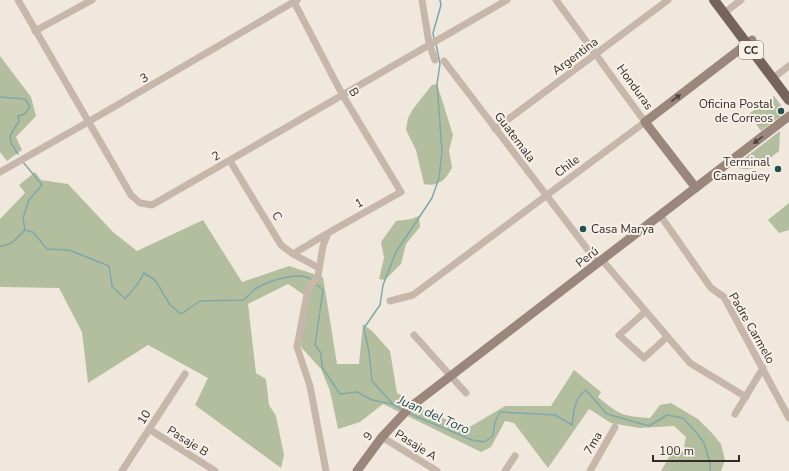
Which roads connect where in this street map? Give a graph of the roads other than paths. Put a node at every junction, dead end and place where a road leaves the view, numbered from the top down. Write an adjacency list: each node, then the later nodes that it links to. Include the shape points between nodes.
1 (18, 0): 12 (street, 2)
2 (92, 0): 12 (street)
3 (422, 0): 14 (street)
4 (506, 0): 14 (street, 2)
5 (556, 0): 15 (street, Honduras)
6 (668, 0): 15 (street, Argentina)
7 (714, 0): 11 (main road, CC)
8 (721, 0): 11 (main road, CC)
9 (741, 0): 11 (street)
10 (294, 1): 21 (street, B); 24 (street, 3)
11 (726, 11): 13 (main road, CC)
12 (35, 31): 24 (street, 2)
13 (749, 42): 19 (main road, CC); 25 (street, Chile, one-way to 13)
14 (429, 43): 16 (street); 21 (street, 2)
15 (596, 54): 25 (street, Honduras); 26 (street, Argentina)
16 (435, 60)
17 (444, 61): 26 (street, Guatemala)
18 (789, 66): 19 (street)
19 (775, 76): 20 (main road, CC); 22 (main road, CC)
20 (789, 88)
21 (342, 94): 27 (street, 2); 30 (street, B)
22 (789, 100)
23 (789, 116): 29 (street, Perú, one-way to 29)
24 (88, 122): 27 (street, 2, via 131,195 140,203 152,205); 28 (street, 3)
25 (645, 122): 29 (street, Honduras); 31 (street, Chile)
26 (496, 129): 31 (street, Guatemala)
27 (230, 161): 34 (street, C, via 281,245)
28 (0, 172)
29 (696, 188): 32 (street, Perú)
30 (401, 192): 33 (street, 1)
31 (546, 197): 35 (street, Guatemala); 37 (street, Chile, via 413,295)
32 (660, 215): 35 (street, Perú); 41 (street, Padre Carmelo, via 711,288 724,297)
33 (328, 233): 34 (street, 1); 36 (street)
34 (293, 254): 36 (street, C)
35 (600, 261): 38 (street, Guatemala); 43 (street, Perú)
36 (319, 268): 55 (street, via 316,280 310,285 297,347 310,386)
37 (390, 301)
38 (645, 312): 40 (street, Guatemala); 40 (street, via 619,335 644,358)
39 (414, 335): 43 (street)
40 (667, 337): 45 (street, Guatemala, via 690,363)
41 (763, 368): 45 (street); 48 (street, Padre Carmelo)
42 (184, 374): 50 (street, 10)
43 (452, 375): 44 (street); 47 (street, Perú)
44 (466, 393)
45 (746, 397): 46 (street)
46 (735, 414)
47 (400, 417): 51 (street, 9)
48 (789, 418)
49 (616, 427): 59 (street, 7ma)
50 (149, 429): 53 (street, 10); 54 (street, Pasaje B)
51 (382, 437): 56 (street, 9); 57 (street, Pasaje A)
52 (515, 456): 58 (street)
53 (122, 471)
54 (215, 471)
55 (326, 471)
56 (357, 471)
57 (437, 471)
58 (505, 471)
59 (590, 471)

